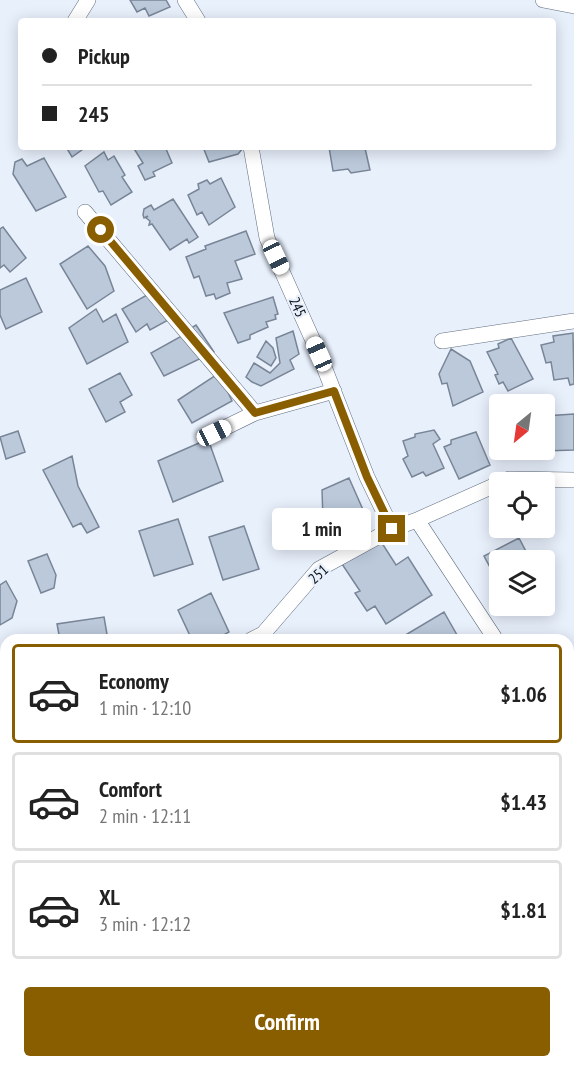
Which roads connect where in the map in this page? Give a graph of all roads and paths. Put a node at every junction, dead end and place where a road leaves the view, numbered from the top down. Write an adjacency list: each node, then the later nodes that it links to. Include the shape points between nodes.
1 (88, 0): 5 (street)
2 (185, 0): 6 (street)
3 (543, 0): 4 (street)
4 (574, 6)
5 (77, 18)
6 (196, 18)
7 (252, 150): 11 (street, 245, via 267,238)
8 (85, 212): 12 (street)
9 (574, 321): 10 (street)
10 (442, 341)
11 (334, 391): 12 (street); 18 (street, 245)
12 (255, 413): 13 (street)
13 (214, 433)
14 (555, 480): 15 (street, 251)
15 (574, 480)
16 (489, 488): 17 (street, 251)
17 (417, 520): 18 (street, 251); 20 (street)
18 (392, 529): 19 (street, 251, via 319,569)
19 (264, 634)
20 (492, 634)

